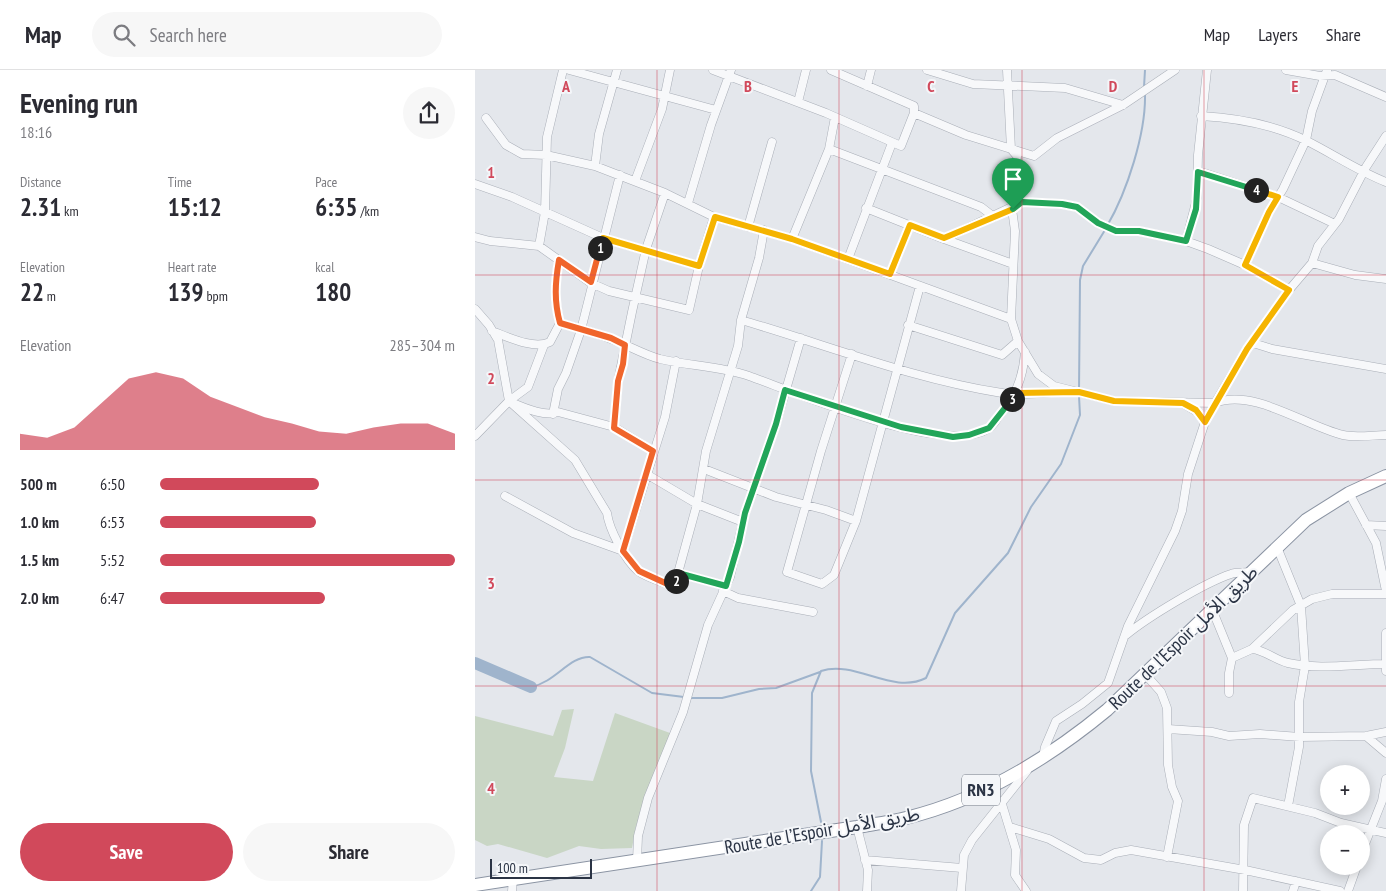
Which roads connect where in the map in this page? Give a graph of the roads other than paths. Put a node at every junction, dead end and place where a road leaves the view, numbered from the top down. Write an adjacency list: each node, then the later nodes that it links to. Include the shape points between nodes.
1 (563, 70): 34 (street, via 547,137)
2 (569, 70): 16 (street)
3 (617, 70): 16 (street)
4 (670, 70): 19 (street)
5 (713, 70): 15 (street)
6 (806, 70): 21 (street)
7 (871, 70): 18 (street)
8 (927, 70): 17 (street, via 973,84)
9 (1007, 70): 17 (street)
10 (1175, 70): 22 (street)
11 (1207, 70): 25 (street)
12 (1286, 70): 14 (street, via 1321,76)
13 (836, 71): 18 (street)
14 (1326, 72): 20 (street); 29 (street)
15 (730, 73): 21 (street); 23 (street)
16 (614, 82): 19 (street); 35 (street, via 599,134)
17 (1009, 85): 22 (street, via 1065,88); 33 (street)
18 (867, 86): 24 (street, via 914,106)
19 (665, 97): 23 (street); 40 (street)
20 (1386, 97)
21 (798, 102): 27 (street)
22 (1123, 105): 33 (street, via 1057,138 1035,156)
23 (715, 110): 45 (street)
24 (914, 112): 31 (street, via 901,146); 33 (street)
25 (1201, 116): 29 (street, via 1242,118); 37 (street)
26 (486, 118): 34 (street, via 506,144 523,154)
27 (835, 118): 31 (street); 32 (street)
28 (1386, 136): 38 (street)
29 (1306, 140): 38 (street); 44 (street)
30 (772, 142): 53 (street)
31 (892, 143): 36 (street)
32 (829, 149): 36 (street); 58 (street)
33 (1011, 150): 47 (street, via 1017,156)
34 (546, 155): 35 (street); 48 (street)
35 (595, 166): 39 (street)
36 (883, 170): 46 (street); 50 (street, via 981,206)
37 (1198, 172): 44 (street); 59 (street, via 1196,209)
38 (1363, 172): 41 (street); 51 (street)
39 (620, 176): 40 (street); 56 (street)
40 (635, 181): 43 (street)
41 (1386, 182)
42 (475, 184): 48 (street)
43 (665, 193): 45 (street); 61 (street)
44 (1278, 197): 51 (street); 66 (street)
45 (688, 203): 49 (street)
46 (866, 208): 52 (street); 62 (street)
47 (1013, 209): 50 (street); 59 (street, via 1022,202 1062,204 1077,207 1098,223 1116,231 1139,231); 65 (street)
48 (545, 212): 56 (street); 60 (street)
49 (715, 217): 53 (street); 67 (street)
50 (994, 217): 57 (street)
51 (1335, 224): 64 (street, via 1318,246)
52 (910, 225): 57 (street); 68 (street)
53 (748, 227): 54 (street)
54 (764, 230): 58 (street); 75 (street)
55 (475, 237): 60 (street)
56 (603, 238): 61 (street); 70 (street)
57 (944, 238): 65 (street)
58 (792, 239): 62 (street)
59 (1186, 241): 66 (street)
60 (539, 246): 63 (street)
61 (646, 249): 67 (street); 73 (street)
62 (848, 259): 68 (street)
63 (559, 260): 70 (street); 77 (street, via 555,304)
64 (1312, 263): 69 (street, via 1355,275); 72 (street)
65 (1013, 264): 76 (street)
66 (1245, 265): 72 (street)
67 (699, 266): 73 (street, via 689,310)
68 (890, 274): 71 (street)
69 (1386, 279)
70 (591, 282): 73 (street, via 609,291); 80 (street)
71 (920, 286): 76 (street); 78 (street)
72 (1289, 290): 83 (street)
73 (635, 296): 84 (street)
74 (475, 309): 79 (street)
75 (741, 320): 81 (street); 91 (street, via 738,346)
76 (1011, 320): 82 (street)
77 (560, 323): 80 (street); 85 (street, via 550,342)
78 (908, 325): 82 (street, via 1002,355); 89 (street)
79 (492, 330): 85 (street); 95 (street, via 498,340)
80 (581, 330): 84 (street); 99 (street, via 567,373 558,389)
81 (801, 338): 87 (street); 92 (street)
82 (1018, 341): 86 (street)
83 (1253, 343): 90 (street, via 1311,357); 97 (street)
84 (625, 345): 88 (street, via 641,353); 102 (street)
85 (543, 346): 95 (street, via 528,387)
86 (1025, 352): 93 (street, via 1038,374 1054,386); 94 (street, via 1023,373)
87 (852, 354): 89 (street); 98 (street)
88 (676, 361): 91 (street); 105 (street, via 665,417)
89 (897, 368): 94 (street, via 1003,393); 100 (street)
90 (1386, 369)
91 (730, 370): 92 (street); 106 (street, via 706,451)
92 (785, 390): 98 (street); 109 (street)
93 (1079, 392): 94 (street); 96 (street, via 1114,401)
94 (1016, 393): 100 (street, via 989,428 969,435 953,437 926,433)
95 (509, 401): 99 (street); 104 (street); 119 (street, via 575,460 607,513 608,524)
96 (1183, 403): 97 (street); 101 (street, via 1196,410)
97 (1215, 403): 101 (street); 103 (street, via 1227,398 1249,402 1345,435)
98 (835, 407): 100 (street); 113 (street)
99 (553, 414): 102 (street, via 558,412)
100 (883, 422): 114 (street)
101 (1205, 422): 128 (street, via 1188,474 1182,511)
102 (614, 428): 105 (street)
103 (1386, 435)
104 (475, 436)
105 (653, 451): 107 (street)
106 (704, 469): 109 (street); 112 (street)
107 (647, 475): 112 (street); 119 (street)
108 (1386, 476): 110 (highway, Route de l’Espoir طريق الأمل / RN3)
109 (754, 488): 113 (street); 115 (street)
110 (1349, 493): 116 (street); 118 (highway, Route de l’Espoir طريق الأمل / RN3, via 1306,520)
111 (505, 496): 119 (street, via 573,533)
112 (697, 504): 115 (street); 121 (street)
113 (807, 506): 114 (street); 114 (street, via 787,572 822,584 834,575)
114 (855, 521)
115 (743, 522): 122 (street)
116 (1366, 525): 117 (street); 123 (street, via 1376,544)
117 (1386, 526)
118 (1277, 547): 120 (highway, Route de l’Espoir طريق الأمل / RN3); 124 (street)
119 (623, 551): 121 (street, via 639,571 674,587)
120 (1250, 572): 125 (highway, Route de l’Espoir طريق الأمل / RN3); 128 (street, via 1231,574 1201,589)
121 (678, 573): 122 (street)
122 (724, 588): 126 (street, via 738,598); 152 (street, via 708,625 677,729 648,798 638,836)
123 (1386, 592): 124 (street, via 1332,594)
124 (1301, 606): 129 (street); 132 (street)
125 (1212, 609): 130 (street); 134 (highway, Route de l’Espoir طريق الأمل / RN3)
126 (813, 612)
127 (1386, 633): 131 (street)
128 (1125, 635): 141 (street, via 1108,683 1056,721)
129 (1252, 649): 130 (street); 132 (street, via 1259,649 1287,663)
130 (1232, 658): 135 (street)
131 (1386, 664): 132 (street); 133 (street)
132 (1305, 666): 139 (street, via 1299,702)
133 (1386, 671)
134 (1145, 674): 136 (street, via 1161,692 1167,708); 141 (highway, Route de l’Espoir طريق الأمل / RN3, via 1093,722)
135 (1229, 693)
136 (1168, 729): 139 (street, via 1229,736); 150 (street, via 1168,765 1178,802)
137 (1386, 732): 138 (street)
138 (1366, 736): 139 (street); 140 (street)
139 (1300, 737): 144 (street)
140 (1386, 753)
141 (1038, 761): 143 (street); 146 (highway, Route de l’Espoir طريق الأمل / RN3, via 933,810)
142 (1386, 779): 148 (street, via 1382,801)
143 (1001, 801): 147 (street); 153 (street, via 972,840)
144 (1288, 806): 145 (street); 154 (street, via 1253,798 1244,825)
145 (1353, 825)
146 (857, 827): 151 (street); 152 (highway, Route de l’Espoir طريق الأمل / RN3)
147 (1010, 827): 150 (street, via 1049,839 1084,858 1101,860 1131,850); 161 (street, via 1016,850 1015,875)
148 (1370, 830): 149 (street)
149 (1386, 832)
150 (1167, 857): 154 (street)
151 (865, 860): 153 (street); 159 (street)
152 (637, 861): 158 (highway, Route de l’Espoir طريق الأمل / RN3)
153 (962, 868): 160 (street)
154 (1245, 870): 156 (street); 162 (street)
155 (1354, 875): 165 (street)
156 (1295, 881): 163 (street); 164 (street)
157 (477, 883): 158 (highway, Route de l’Espoir طريق الأمل / RN3)
158 (513, 885)
159 (867, 891)
160 (961, 891)
161 (1026, 891)
162 (1243, 891)
163 (1293, 891)
164 (1340, 891)
165 (1348, 891)

